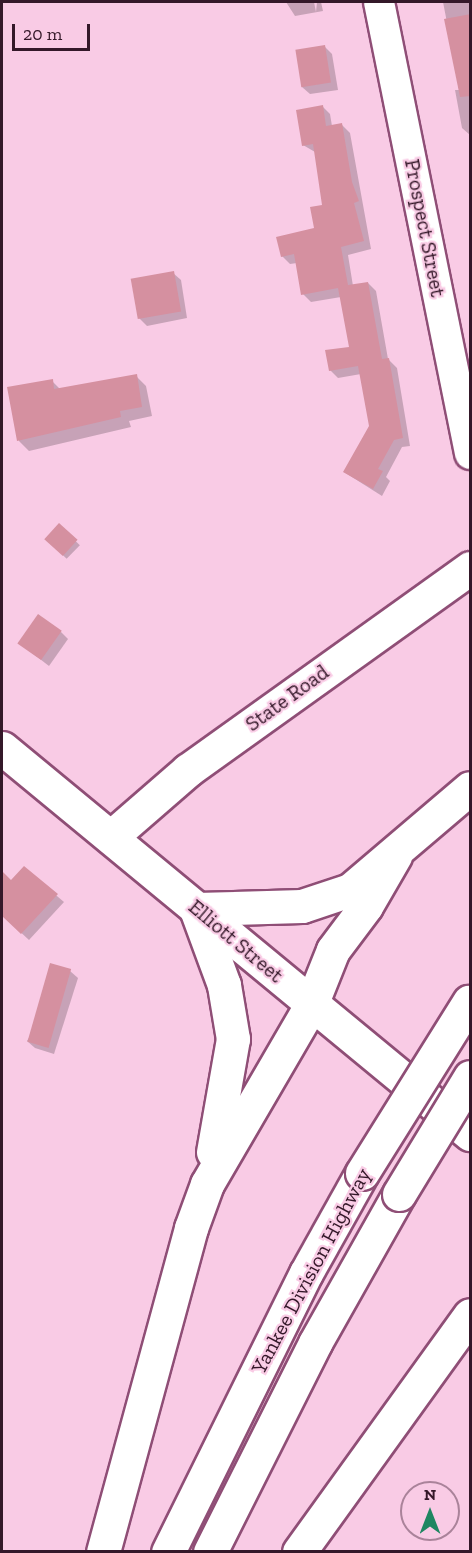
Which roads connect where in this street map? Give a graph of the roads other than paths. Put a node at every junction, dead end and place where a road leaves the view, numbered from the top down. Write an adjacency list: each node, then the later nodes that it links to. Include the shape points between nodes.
1 (379, 2): 2 (street, Prospect Street)
2 (471, 454)
3 (471, 568): 6 (main road, State Road, via 188,770)
4 (2, 748): 6 (main road, Elliott Street)
5 (471, 788): 7 (main road)
6 (111, 837): 8 (main road, Elliott Street)
7 (395, 856): 8 (main road, via 350,890 314,904); 10 (main road, via 366,906 333,950)
8 (196, 909): 10 (main road, Elliott Street); 13 (main road, via 224,985 233,1039)
9 (470, 1001): 17 (main road, Yankee Division Highway, bridge, via 362,1173 306,1273)
10 (311, 1005): 12 (main road, Elliott Street); 13 (main road)
11 (471, 1077): 18 (main road, Yankee Division Highway, bridge, via 315,1343)
12 (471, 1134)
13 (207, 1184): 16 (main road, via 191,1228)
14 (471, 1315): 15 (main road)
15 (460, 1340): 19 (main road)
16 (103, 1551)
17 (168, 1551)
18 (210, 1551)
19 (299, 1551)

